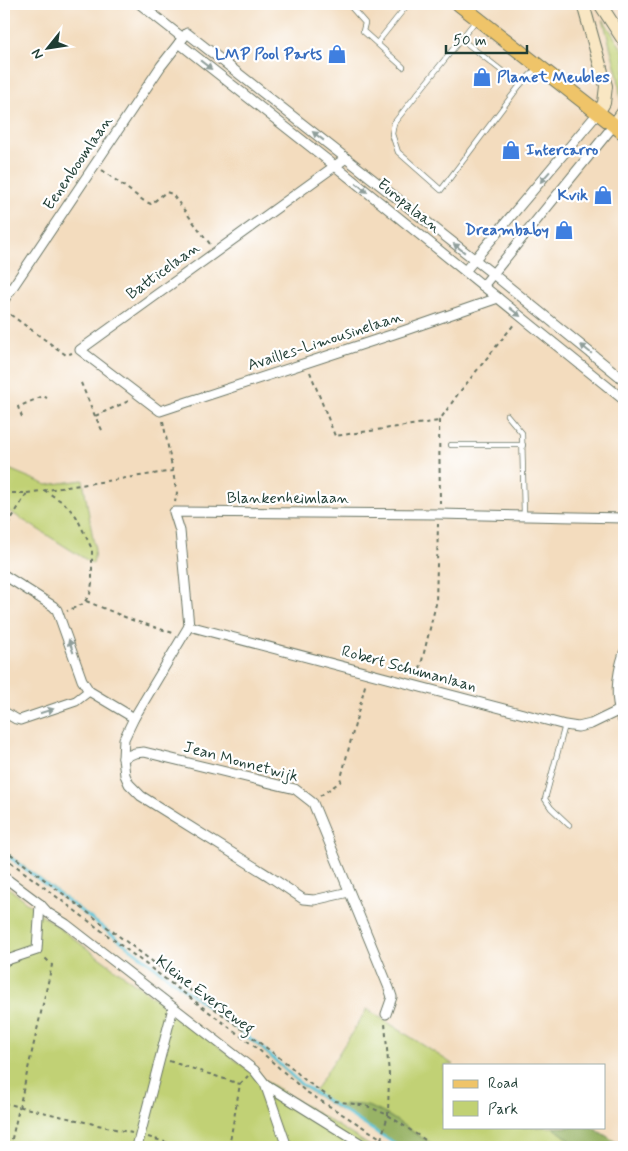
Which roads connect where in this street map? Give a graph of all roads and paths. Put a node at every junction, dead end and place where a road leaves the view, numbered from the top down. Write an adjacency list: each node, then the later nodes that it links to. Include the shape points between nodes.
1 (351, 4): 11 (lane, via 365,23 363,31)
2 (408, 4): 11 (lane)
3 (460, 4): 7 (main road)
4 (583, 4): 16 (street, via 606,86 604,103)
5 (600, 4): 9 (street)
6 (141, 5): 10 (street, Europalaan)
7 (478, 18): 8 (lane); 13 (main road)
8 (461, 39): 14 (lane); 14 (lane, via 394,123 392,134 398,152 441,190)
9 (624, 39)
10 (181, 41): 18 (street, Europalaan, one-way to 10, via 187,33); 19 (street, Eenenboomlaan); 20 (street, Europalaan, one-way to 20)
11 (377, 43): 12 (lane)
12 (403, 66)
13 (538, 67): 14 (lane); 16 (main road)
14 (520, 85)
15 (624, 112): 17 (street)
16 (598, 113): 17 (main road); 22 (street, one-way to 22)
17 (619, 129): 24 (street)
18 (346, 158): 20 (street, Batticelaan); 22 (street, Europalaan, one-way to 18)
19 (95, 165): 21 (path, via 151,204 166,192 172,194); 27 (street, Eenenboomlaan)
20 (335, 166): 21 (street, Batticelaan); 23 (street, Europalaan, one-way to 23)
21 (216, 252): 30 (street, Batticelaan)
22 (474, 260): 23 (street); 24 (street, Europalaan)
23 (465, 270): 25 (street, Europalaan)
24 (493, 274): 25 (street); 32 (street, Europalaan, one-way to 24)
25 (483, 286): 26 (street, Europalaan)
26 (498, 298): 29 (street, Europalaan, one-way to 29); 31 (street, Availles-Limousinelaan)
27 (4, 300)
28 (4, 310): 30 (path, via 66,355)
29 (521, 316): 36 (street, Europalaan); 41 (path)
30 (80, 350): 34 (street)
31 (306, 362): 37 (street, Availles-Limousinelaan); 41 (path, via 335,436)
32 (624, 380)
33 (80, 383): 39 (path)
34 (138, 394): 37 (street); 39 (path, via 134,399)
35 (47, 398): 40 (path, via 43,396 18,407)
36 (624, 400)
37 (160, 411): 45 (path)
38 (507, 415): 44 (lane, via 522,433)
39 (95, 416): 42 (path)
40 (22, 417)
41 (438, 421): 50 (path)
42 (102, 430)
43 (451, 445): 44 (lane)
44 (522, 445): 51 (lane)
45 (173, 471): 46 (path); 49 (path, via 177,493)
46 (44, 490): 48 (path); 55 (path, via 76,516 92,549 92,583)
47 (4, 493): 48 (path)
48 (27, 493): 53 (path)
49 (174, 512): 50 (street, Blankenheimlaan); 57 (street, via 180,531)
50 (439, 514): 51 (street, Blankenheimlaan); 61 (path, via 436,604)
51 (524, 516): 52 (street, Blankenheimlaan)
52 (624, 518)
53 (4, 531)
54 (4, 574): 56 (street, via 53,606)
55 (86, 601): 56 (path); 58 (path)
56 (59, 614): 62 (street, one-way to 56, via 82,680)
57 (189, 626): 58 (street); 60 (street, Robert Schumanlaan)
58 (184, 636): 65 (street)
59 (624, 653): 63 (street, via 616,690)
60 (368, 674): 61 (street, Robert Schumanlaan); 69 (path, via 340,782)
61 (415, 686): 67 (street, Robert Schumanlaan)
62 (89, 691): 64 (street, one-way to 62, via 20,720 76,701); 65 (street)
63 (622, 709): 66 (street); 67 (street, Robert Schumanlaan, via 578,727)
64 (4, 712)
65 (134, 718): 68 (street, via 124,739)
66 (624, 723)
67 (566, 725): 70 (lane, via 545,799)
68 (123, 758): 69 (street, Jean Monnetwijk, via 144,752 295,788); 74 (street, via 129,784 141,796 303,899 314,900)
69 (313, 803): 74 (street, Jean Monnetwijk)
70 (569, 825)
71 (4, 849): 86 (path, via 306,1081 335,1101 367,1106)
72 (4, 857): 88 (path, Kleine Everseweg, via 258,1049 299,1087)
73 (4, 878): 75 (street)
74 (349, 892): 79 (street, Jean Monnetwijk, via 392,997)
75 (40, 904): 76 (street); 78 (street, via 48,914 66,924)
76 (37, 950): 77 (street); 85 (path, via 52,965)
77 (4, 961)
78 (173, 1008): 80 (street); 81 (street)
79 (386, 1014): 86 (path)
80 (160, 1058): 82 (path); 87 (street)
81 (254, 1070): 82 (path); 83 (street)
82 (240, 1084): 92 (path)
83 (266, 1084): 93 (street); 94 (street)
84 (4, 1103): 85 (path)
85 (20, 1107): 87 (path); 89 (path)
86 (388, 1115): 88 (path); 96 (path)
87 (140, 1135): 90 (street); 91 (path)
88 (381, 1139): 95 (path, Kleine Everseweg)
89 (10, 1147)
90 (137, 1147)
91 (182, 1147)
92 (229, 1147)
93 (287, 1147)
94 (366, 1147)
95 (395, 1147)
96 (440, 1147)

